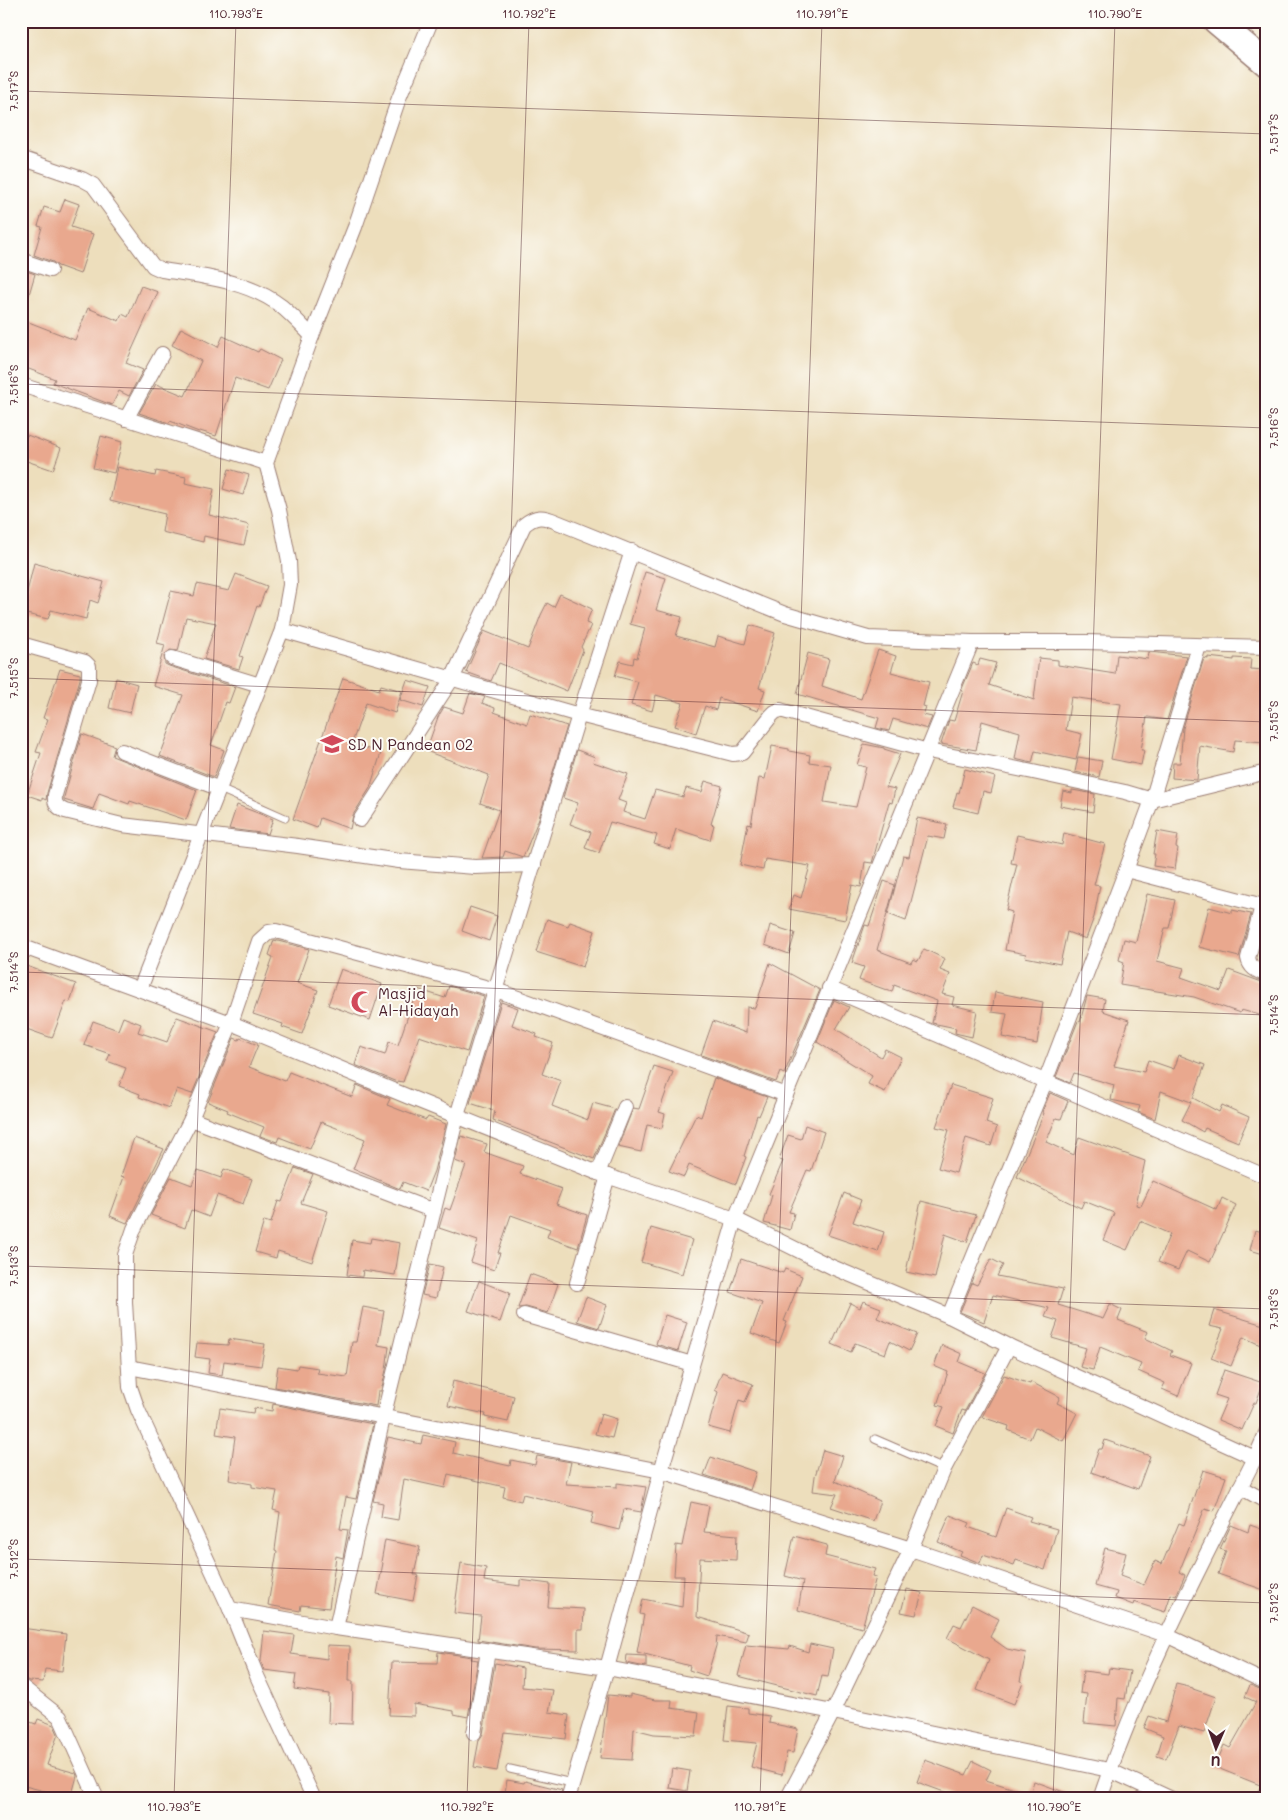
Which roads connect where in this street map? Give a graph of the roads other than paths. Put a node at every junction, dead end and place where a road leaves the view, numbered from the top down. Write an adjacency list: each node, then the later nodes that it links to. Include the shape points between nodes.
1 (431, 21): 7 (street, via 399,98 355,227)
2 (1216, 21): 3 (highway)
3 (1267, 64)
4 (21, 158): 7 (street, via 93,185 153,266 231,283 259,293 280,305)
5 (21, 260): 6 (street)
6 (50, 270)
7 (312, 336): 11 (street)
8 (162, 354): 10 (street)
9 (21, 385): 10 (street)
10 (126, 419): 11 (street)
11 (266, 463): 13 (street, via 289,560 290,585)
12 (632, 551): 14 (street, via 785,614 868,638); 19 (street, via 543,516 533,518 524,525); 21 (street)
13 (282, 630): 19 (street); 20 (street)
14 (972, 642): 16 (street); 22 (street)
15 (21, 644): 29 (street, via 90,666 89,680 55,795 57,807 122,826)
16 (1199, 646): 17 (street); 26 (street)
17 (1267, 646)
18 (172, 658): 20 (street)
19 (452, 679): 21 (street); 28 (street)
20 (260, 686): 25 (street)
21 (579, 715): 22 (street, via 738,754 746,749 775,712 785,711); 30 (street)
22 (928, 750): 26 (street); 36 (street)
23 (122, 751): 25 (street)
24 (1267, 772): 26 (street)
25 (220, 789): 27 (lane); 29 (street)
26 (1152, 800): 31 (street)
27 (285, 818)
28 (360, 820)
29 (201, 834): 30 (street, via 399,861 475,868); 35 (street)
30 (534, 866): 37 (street)
31 (1126, 870): 32 (street); 39 (street)
32 (1264, 907): 34 (street, via 1248,958 1254,969)
33 (21, 946): 35 (street)
34 (1267, 975)
35 (140, 988): 38 (street)
36 (829, 988): 39 (street); 40 (street)
37 (496, 990): 38 (street, via 276,931 269,932 259,941); 40 (street); 42 (street)
38 (232, 1023): 42 (street); 43 (street)
39 (1045, 1082): 45 (street); 50 (street)
40 (786, 1095): 47 (street)
41 (625, 1107): 44 (street)
42 (457, 1116): 44 (street); 46 (street)
43 (192, 1119): 46 (street); 53 (street, via 134,1229 125,1255)
44 (603, 1174): 47 (street); 48 (street)
45 (1267, 1177)
46 (434, 1211): 54 (street)
47 (735, 1219): 50 (street, via 832,1266); 52 (street)
48 (577, 1283)
49 (524, 1315): 52 (street)
50 (949, 1316): 51 (street)
51 (1009, 1346): 57 (street); 58 (street)
52 (692, 1364): 59 (street)
53 (129, 1367): 54 (street); 63 (street, via 130,1387 138,1410)
54 (383, 1418): 59 (street); 64 (street)
55 (1267, 1430): 57 (street)
56 (875, 1439): 58 (lane)
57 (1255, 1458): 60 (street)
58 (944, 1469): 62 (street)
59 (661, 1472): 62 (street); 67 (street)
60 (1240, 1487): 61 (street); 65 (street)
61 (1267, 1502)
62 (911, 1549): 65 (street); 70 (street)
63 (230, 1609): 64 (street); 77 (street)
64 (336, 1628): 66 (street)
65 (1166, 1635): 68 (street); 73 (street)
66 (488, 1651): 67 (street); 71 (street)
67 (607, 1668): 70 (street); 74 (street)
68 (1267, 1683)
69 (21, 1686): 76 (street, via 60,1717)
70 (833, 1712): 73 (street); 79 (street)
71 (474, 1733)
72 (510, 1769): 74 (lane)
73 (1110, 1770): 80 (street); 81 (street)
74 (572, 1784): 78 (street)
75 (1267, 1790): 82 (street)
76 (97, 1799)
77 (314, 1799)
78 (568, 1799)
79 (787, 1799)
80 (1100, 1799)
81 (1172, 1799)
82 (1263, 1799)

